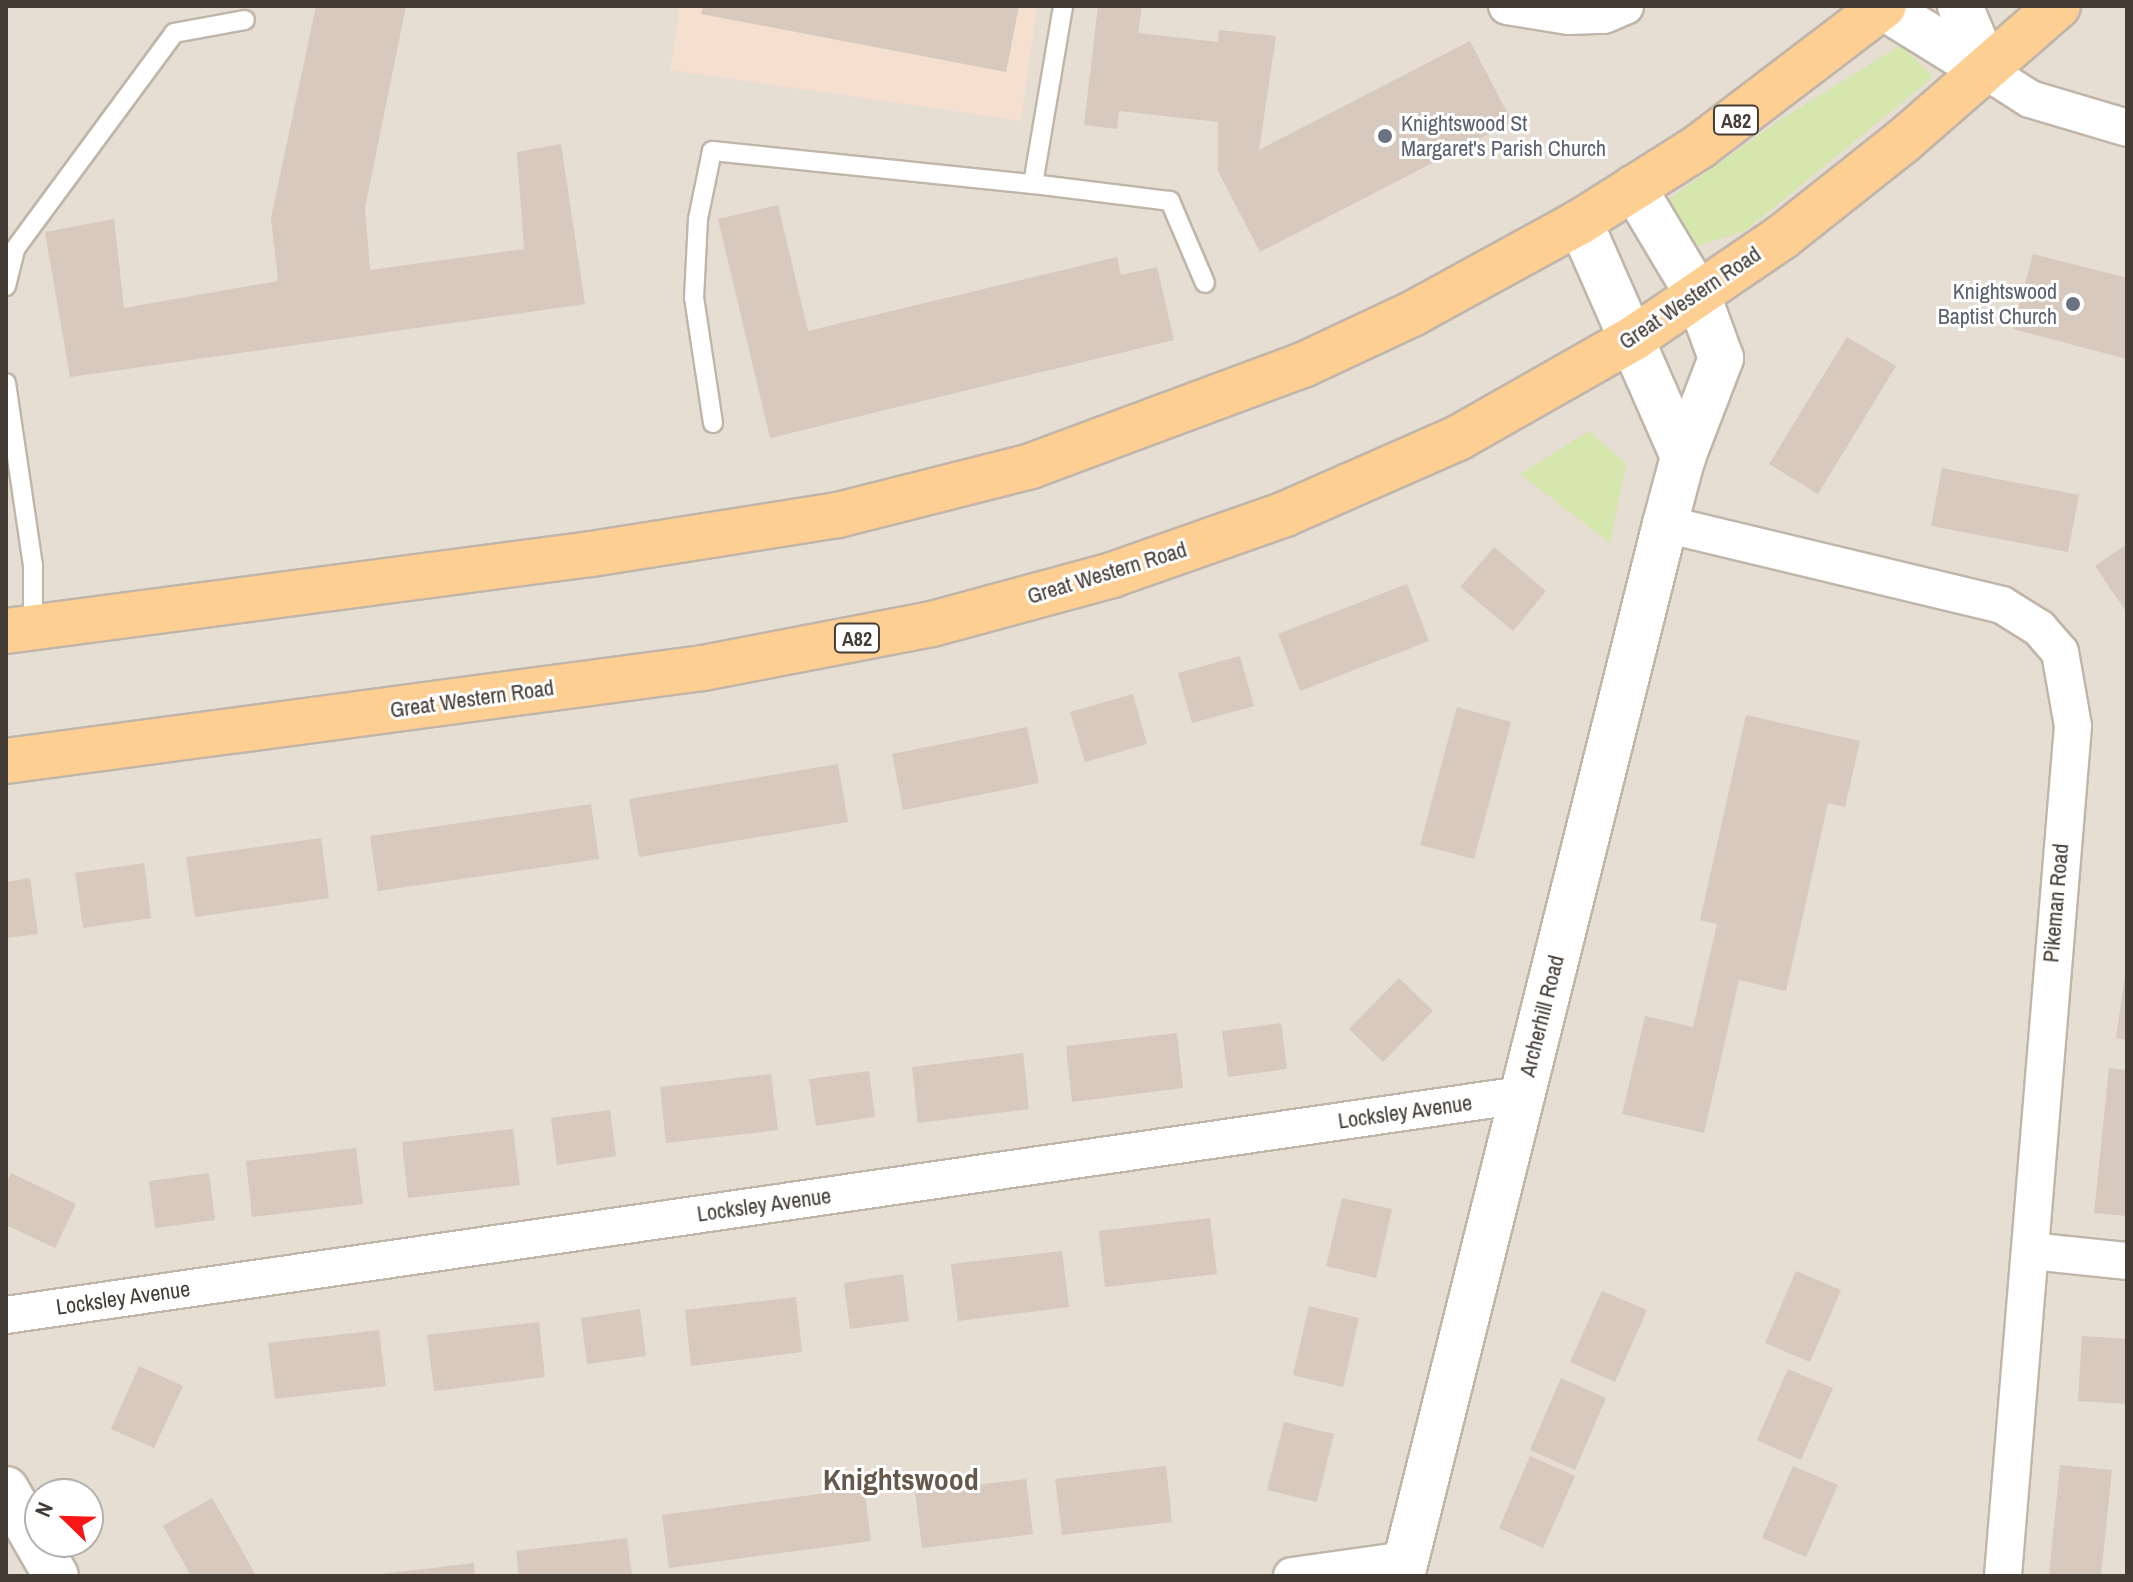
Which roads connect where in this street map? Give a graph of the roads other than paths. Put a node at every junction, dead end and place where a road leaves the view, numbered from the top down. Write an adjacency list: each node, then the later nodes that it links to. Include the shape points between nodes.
1 (1063, 6): 10 (lane)
2 (1507, 6): 3 (street, via 1568,16 1604,15)
3 (1625, 6)
4 (1883, 6): 8 (street); 11 (main road, A82, via 1803,73)
5 (1960, 6): 8 (street)
6 (2058, 6): 8 (main road, Great Western Road / A82)
7 (245, 20): 14 (lane, via 174,33 15,249)
8 (1988, 72): 9 (street, via 2030,99); 15 (main road, Great Western Road / A82, via 1782,237)
9 (2127, 128)
10 (1033, 184): 13 (lane, via 1170,201); 18 (lane, via 712,151 698,219 694,298)
11 (1634, 188): 12 (main road, A82); 15 (street, Archerhill Road)
12 (1580, 222): 16 (street); 21 (main road, A82, via 1412,314 1303,365 1031,466 838,515 591,554)
13 (1205, 283)
14 (6, 286)
15 (1698, 295): 16 (main road, Great Western Road / A82); 19 (street, Archerhill Road, via 1721,358)
16 (1634, 338): 19 (street); 22 (main road, Great Western Road / A82, via 1458,438 1285,514 1112,575 932,624 703,668)
17 (6, 383): 21 (lane, via 33,565)
18 (713, 423)
19 (1683, 457): 20 (street, Archerhill Road)
20 (1665, 524): 23 (street, Archerhill Road); 24 (street, Pikeman Road, via 2002,605 2039,628 2060,652 2073,726)
21 (20, 629)
22 (6, 761)
23 (1522, 1095): 26 (street, Locksley Avenue); 28 (street, Archerhill Road)
24 (2030, 1251): 25 (street); 31 (street, Pikeman Road)
25 (2127, 1261)
26 (6, 1315)
27 (6, 1489): 29 (street)
28 (1404, 1568): 30 (street)
29 (56, 1576)
30 (1292, 1576)
31 (2003, 1576)

